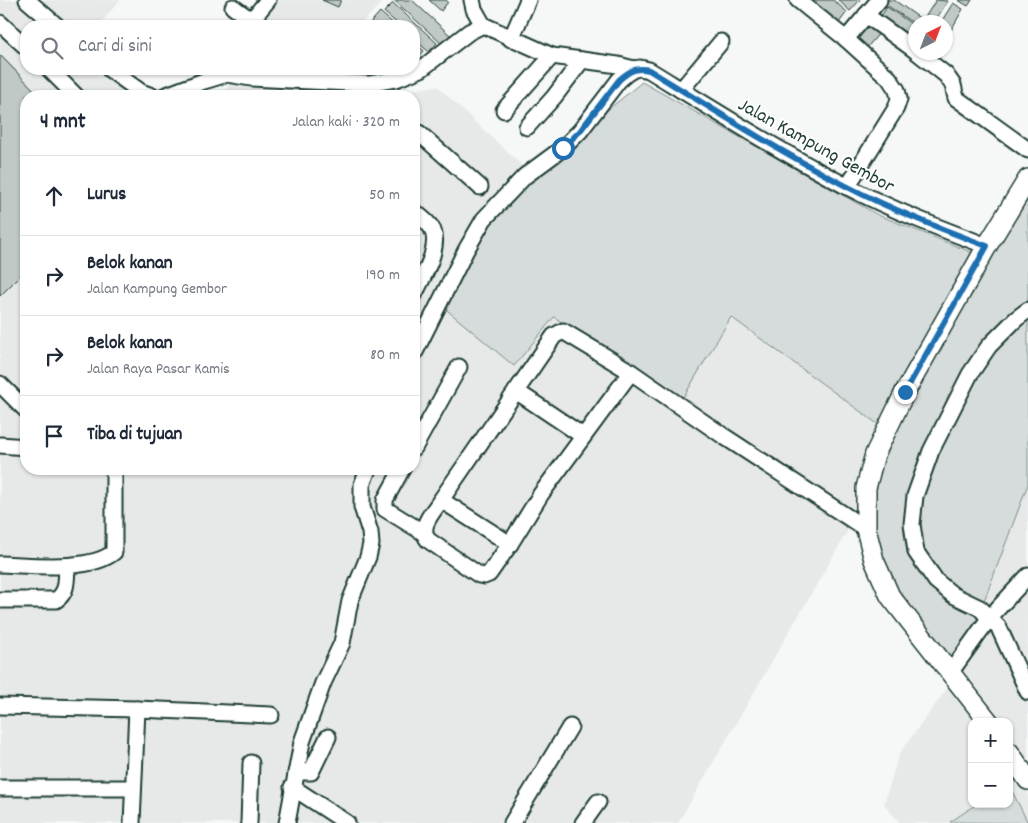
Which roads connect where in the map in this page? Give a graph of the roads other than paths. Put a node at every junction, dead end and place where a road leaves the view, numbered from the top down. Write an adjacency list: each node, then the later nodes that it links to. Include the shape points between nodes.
1 (28, 0): 9 (street)
2 (268, 0): 7 (street, via 254,17 247,17)
3 (472, 0): 11 (street)
4 (528, 0): 12 (street)
5 (798, 0): 13 (street)
6 (879, 0): 8 (street)
7 (233, 7)
8 (866, 15): 13 (street); 16 (street)
9 (50, 20)
10 (0, 23): 14 (street)
11 (482, 25): 12 (street, Jalan Kampung Gembor); 20 (street)
12 (512, 39): 17 (street, Jalan Kampung Gembor)
13 (846, 39): 36 (street, via 889,78 899,99)
14 (20, 41)
15 (721, 42): 30 (street)
16 (908, 46)
17 (552, 56): 18 (street, Jalan Kampung Gembor); 31 (street)
18 (582, 60): 21 (street, Jalan Kampung Gembor); 32 (street)
19 (926, 60): 34 (street, via 951,81 956,98)
20 (420, 69)
21 (634, 69): 30 (street, Jalan Kampung Gembor, via 649,70); 42 (street, via 619,80 574,137 525,176 484,219)
22 (55, 75): 27 (street)
23 (117, 75): 28 (street)
24 (218, 75): 29 (street)
25 (241, 75): 26 (street, via 369,84)
26 (406, 75)
27 (70, 90)
28 (138, 90)
29 (180, 90)
30 (682, 90): 36 (street, Jalan Kampung Gembor)
31 (504, 110)
32 (527, 127)
33 (420, 133): 37 (street)
34 (1028, 150)
35 (1028, 180): 39 (main road)
36 (847, 186): 39 (street, Jalan Kampung Gembor)
37 (480, 187)
38 (420, 217): 40 (street, via 432,228 435,236 434,251)
39 (987, 246): 56 (main road, via 905,392 875,454 866,488)
40 (420, 282)
41 (1028, 310): 63 (street, via 989,346 970,374 931,451 915,496 912,524 916,552 936,581)
42 (420, 342)
43 (459, 367): 49 (street)
44 (631, 372): 46 (street, via 562,331 554,336); 48 (street); 56 (street)
45 (0, 384): 47 (street)
46 (516, 391): 48 (street); 55 (street)
47 (20, 404)
48 (583, 436): 58 (street)
49 (420, 437)
50 (0, 445): 51 (street)
51 (20, 447)
52 (114, 475): 60 (street, via 114,552 99,561)
53 (366, 475): 74 (street, via 362,485 362,507 370,532 368,557 350,601 342,642 323,682 302,742)
54 (399, 475): 57 (street, via 385,500 385,509)
55 (441, 500): 57 (street, via 424,526); 58 (street)
56 (866, 529): 64 (main road, via 874,560 890,596)
57 (424, 533): 58 (street, via 428,540 484,576)
58 (510, 544)
59 (0, 564): 60 (street)
60 (67, 566): 62 (street, via 66,589 56,600)
61 (1028, 576): 63 (street)
62 (0, 600)
63 (990, 617): 64 (street); 65 (street, via 999,628)
64 (950, 673): 69 (main road)
65 (1028, 692)
66 (0, 706): 67 (street)
67 (137, 709): 68 (street); 78 (street)
68 (271, 715)
69 (986, 718)
70 (570, 727): 84 (street)
71 (328, 736): 74 (street, via 311,772)
72 (1013, 758): 75 (main road)
73 (251, 763): 81 (street)
74 (296, 772): 76 (street)
75 (1028, 780)
76 (292, 787): 82 (street); 83 (street)
77 (0, 788): 78 (street)
78 (133, 788): 80 (street)
79 (598, 802): 85 (street)
80 (132, 823)
81 (249, 823)
82 (287, 823)
83 (347, 823)
84 (512, 823)
85 (582, 823)

